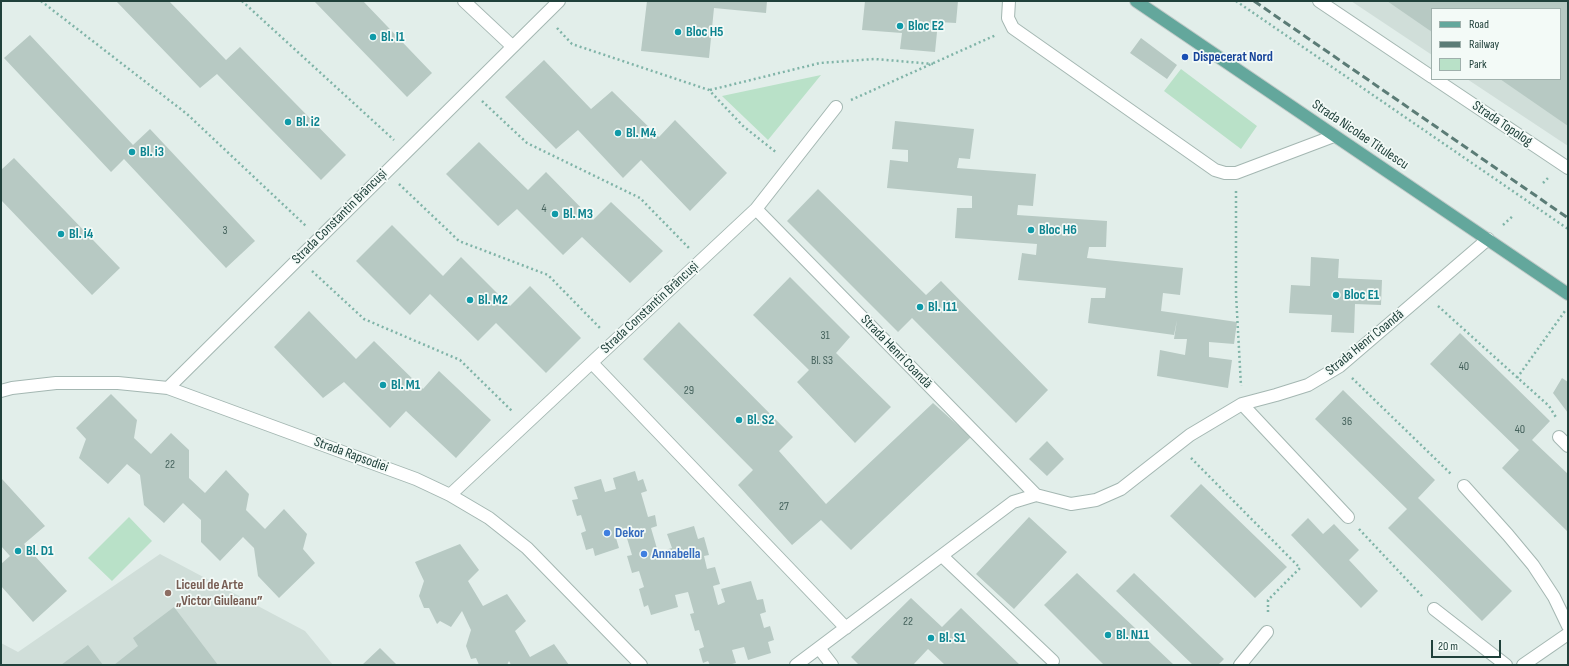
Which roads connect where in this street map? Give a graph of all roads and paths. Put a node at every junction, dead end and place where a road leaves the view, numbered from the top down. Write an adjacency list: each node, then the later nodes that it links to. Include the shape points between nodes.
1 (41, 1): 28 (path, via 187,114)
2 (242, 1): 19 (path)
3 (464, 1): 11 (street)
4 (559, 1): 9 (street, Strada Constantin Brâncuși)
5 (1009, 1): 10 (street, via 1008,18)
6 (1136, 1): 18 (main road, Strada Nicolae Titulescu)
7 (1236, 1): 27 (path)
8 (1319, 1): 13 (street)
9 (545, 15): 11 (street, Strada Constantin Brâncuși); 16 (path, via 572,44)
10 (1013, 28): 12 (path); 23 (street, via 1215,170)
11 (512, 46): 15 (street, Strada Constantin Brâncuși)
12 (933, 64): 16 (path, via 875,59 820,63); 17 (path)
13 (1431, 76)
14 (1436, 80): 21 (street, Strada Topolog)
15 (470, 89): 19 (street, Strada Constantin Brâncuși); 31 (path, via 527,143 640,198)
16 (709, 90): 20 (path, via 743,126)
17 (836, 107): 20 (street, Strada Constantin Brâncuși)
18 (1334, 136): 23 (street); 29 (main road, Strada Nicolae Titulescu)
19 (406, 151): 22 (street, Strada Constantin Brâncuși)
20 (792, 164): 24 (street, Strada Constantin Brâncuși)
21 (1568, 168)
22 (386, 172): 28 (street, Strada Constantin Brâncuși); 35 (path, via 459,241 548,276)
23 (1236, 173): 41 (path, via 1236,294)
24 (756, 209): 31 (street, Strada Constantin Brâncuși); 48 (street, Strada Henri Coandă)
25 (1514, 215): 26 (path)
26 (1503, 225)
27 (1568, 228)
28 (319, 239): 30 (street, Strada Constantin Brâncuși)
29 (1488, 239): 32 (street, Strada Henri Coandă); 33 (main road, Strada Nicolae Titulescu)
30 (299, 259): 39 (street, Strada Constantin Brâncuși); 42 (path, via 364,319 460,360)
31 (701, 260): 35 (street, Strada Constantin Brâncuși)
32 (1424, 294): 37 (street, Strada Henri Coandă); 38 (path)
33 (1568, 294)
34 (1568, 307): 38 (path)
35 (614, 343): 36 (street, Strada Constantin Brâncuși)
36 (592, 363): 42 (street, Strada Constantin Brâncuși); 53 (street)
37 (1340, 366): 41 (street, Strada Henri Coandă, via 1308,385); 46 (path)
38 (1517, 378): 43 (path, via 1549,406 1556,416)
39 (168, 388): 40 (street, Strada Rapsodiei, via 118,383 56,383); 47 (street, Strada Rapsodiei, via 416,479)
40 (1, 391)
41 (1242, 404): 44 (street, Strada Henri Coandă, via 1212,420); 49 (street)
42 (526, 425): 47 (street, Strada Constantin Brâncuși)
43 (1559, 437): 45 (street)
44 (1178, 445): 48 (street, Strada Henri Coandă, via 1121,489 1096,500 1070,504); 54 (path, via 1300,568 1268,600)
45 (1568, 446)
46 (1464, 486): 52 (street, via 1533,565 1554,597)
47 (450, 495): 58 (street, Strada Rapsodiei, via 489,518 527,548)
48 (1036, 495): 50 (street, via 1013,502)
49 (1348, 517): 51 (path)
50 (942, 556): 53 (street); 57 (street)
51 (1434, 609): 62 (street)
52 (1568, 626)
53 (846, 628): 56 (street)
54 (1267, 632): 61 (street)
55 (1568, 634): 63 (street)
56 (819, 648): 59 (street); 60 (street)
57 (1054, 661)
58 (641, 665)
59 (796, 665)
60 (832, 665)
61 (1240, 665)
62 (1506, 665)
63 (1523, 665)

